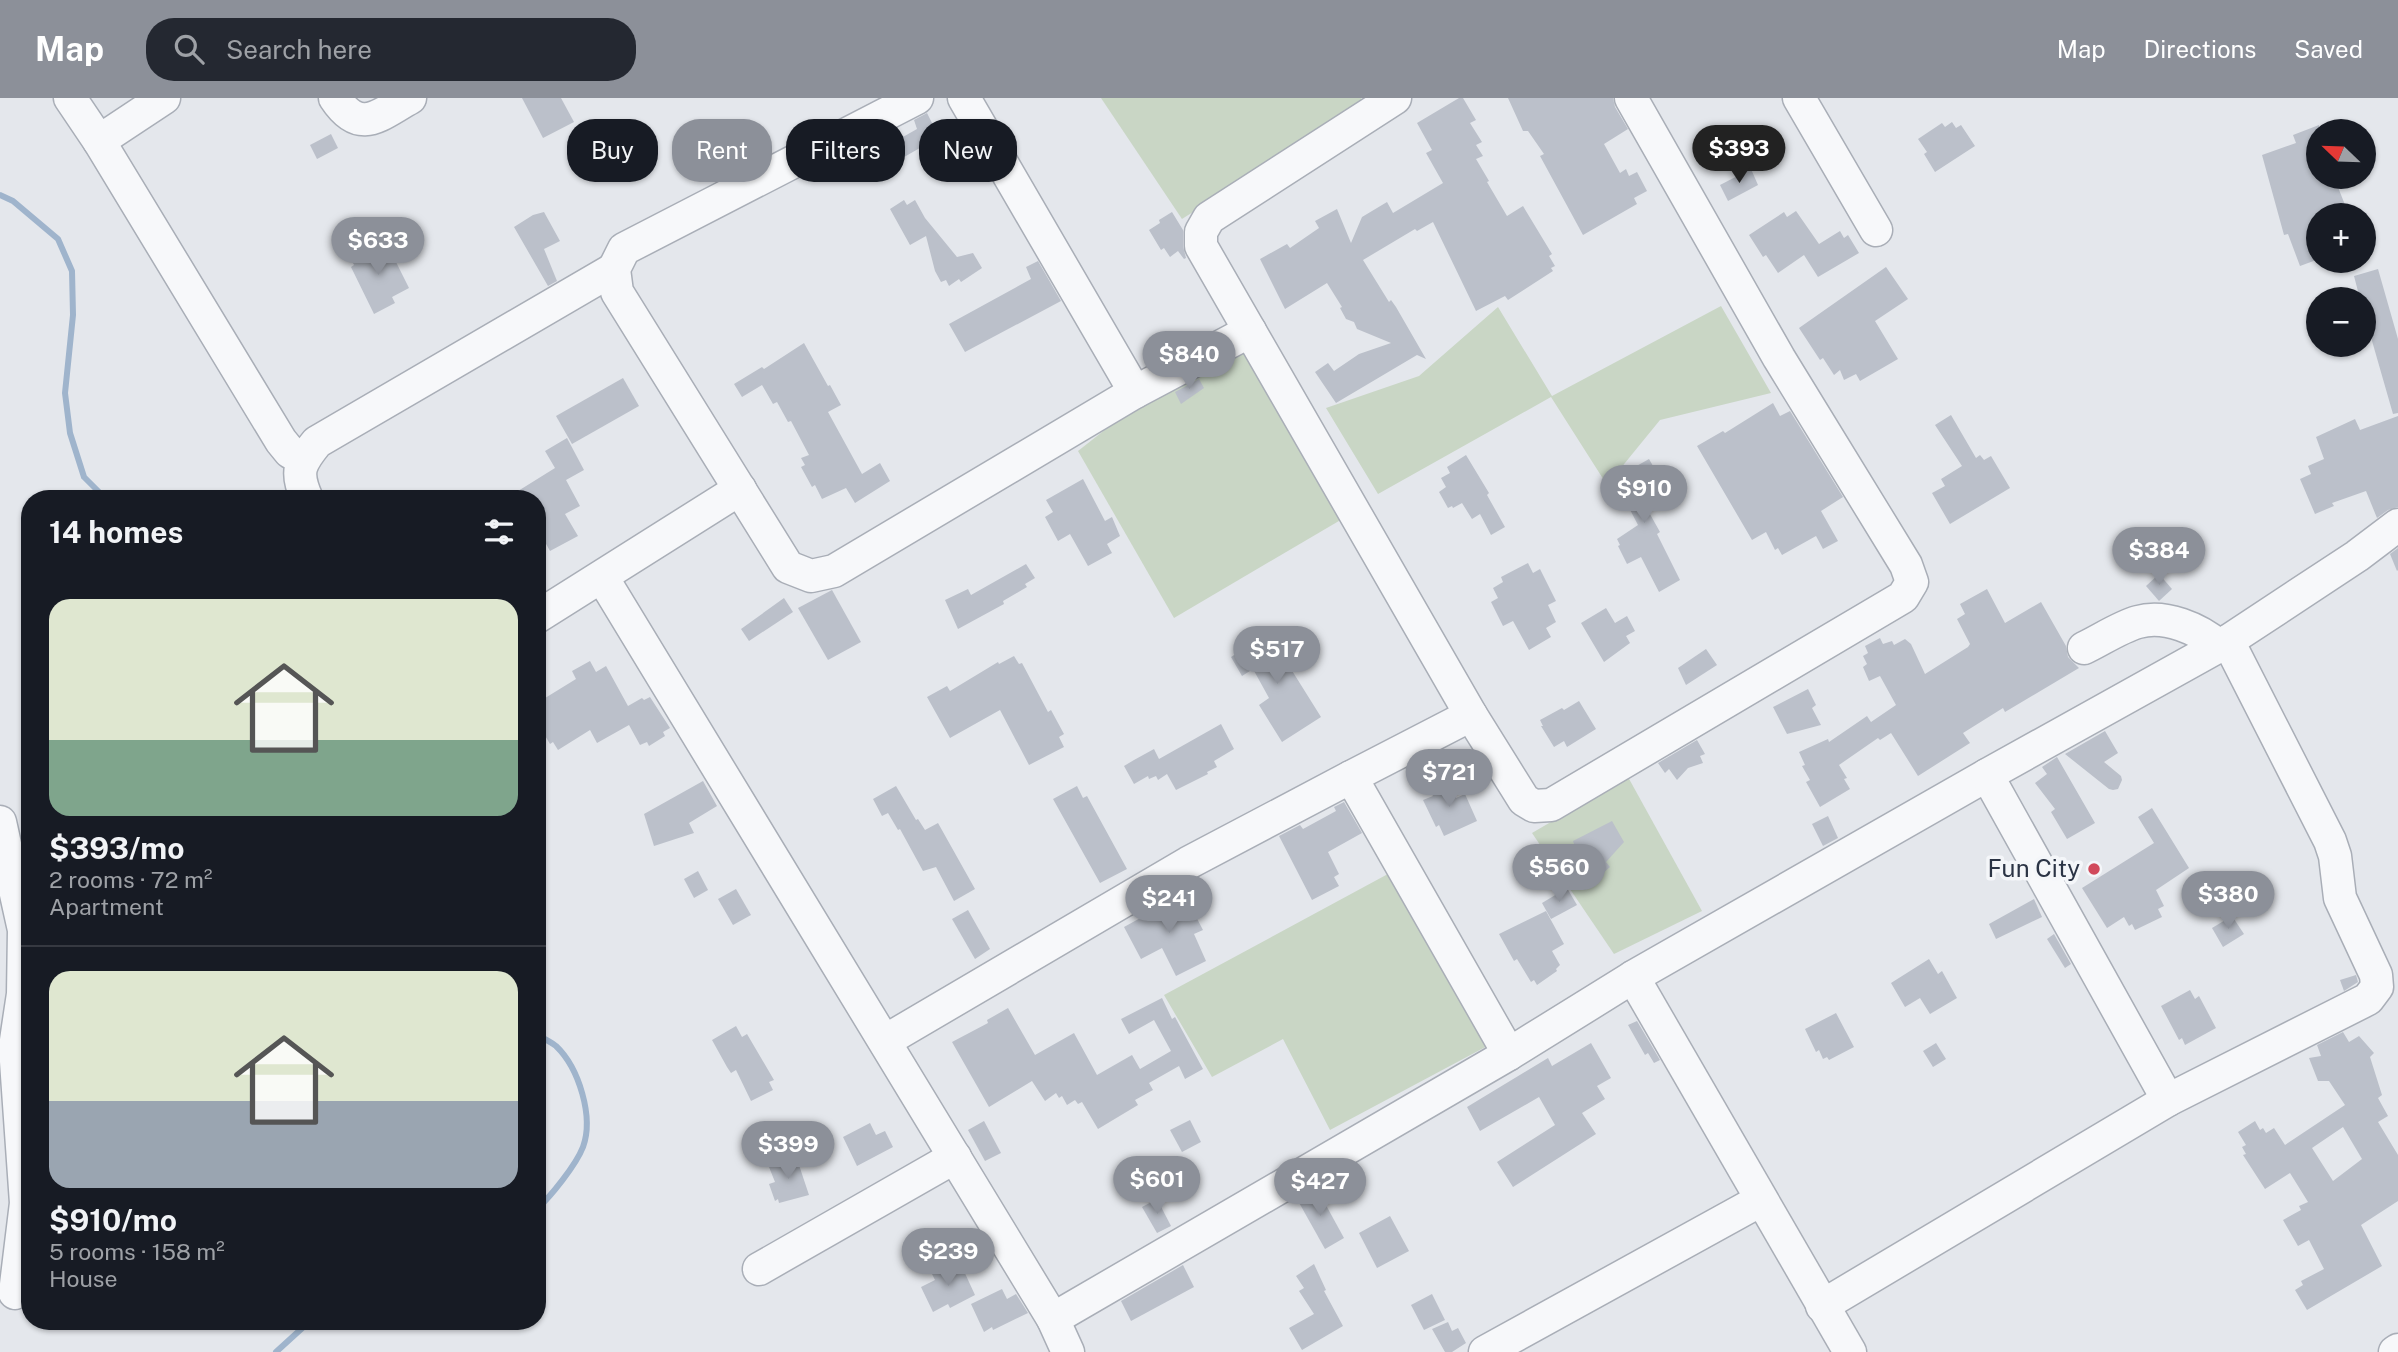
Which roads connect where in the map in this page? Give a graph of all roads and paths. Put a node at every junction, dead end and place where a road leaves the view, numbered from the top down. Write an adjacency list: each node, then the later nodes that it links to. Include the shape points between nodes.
1 (70, 98): 10 (street)
2 (164, 98): 10 (street)
3 (335, 98): 4 (street, via 358,120 372,119)
4 (410, 98)
5 (917, 98): 12 (street, via 624,250)
6 (964, 98): 14 (street)
7 (1395, 98): 13 (street, via 1209,218 1200,246)
8 (1631, 98): 23 (street, via 1912,582 1903,597 1551,805 1534,806 1524,800)
9 (1799, 98): 11 (street)
10 (99, 141): 15 (street, via 281,441)
11 (1877, 230)
12 (614, 269): 15 (street, via 317,442); 16 (street, via 617,292)
13 (1250, 331): 14 (street); 23 (street)
14 (1135, 392): 16 (street, via 834,571 811,576 789,567)
15 (303, 459): 17 (street, via 299,474)
16 (740, 489): 19 (street)
17 (304, 490)
18 (2398, 525): 21 (street)
19 (602, 577): 20 (street); 31 (street)
20 (546, 611)
21 (2223, 643): 22 (street, via 2161,620 2138,622); 24 (street); 29 (street, via 2330,841 2340,898)
22 (2084, 648)
23 (1472, 715): 25 (street)
24 (1987, 775): 28 (street); 34 (street)
25 (1351, 777): 31 (street, via 1188,863); 33 (street)
26 (0, 822): 27 (street)
27 (21, 916)
28 (1633, 977): 33 (street); 37 (street)
29 (2387, 995): 34 (street, via 2368,999)
30 (21, 1002): 32 (street)
31 (885, 1041): 35 (street)
32 (8, 1046): 36 (street)
33 (1509, 1054): 42 (street)
34 (2168, 1100): 41 (street)
35 (955, 1157): 39 (street); 42 (street)
36 (21, 1159)
37 (1761, 1200): 41 (street); 44 (street)
38 (21, 1244): 40 (street)
39 (759, 1269)
40 (15, 1293)
41 (1822, 1306): 45 (street)
42 (1054, 1319): 43 (street)
43 (1068, 1352)
44 (1485, 1352)
45 (1850, 1352)

